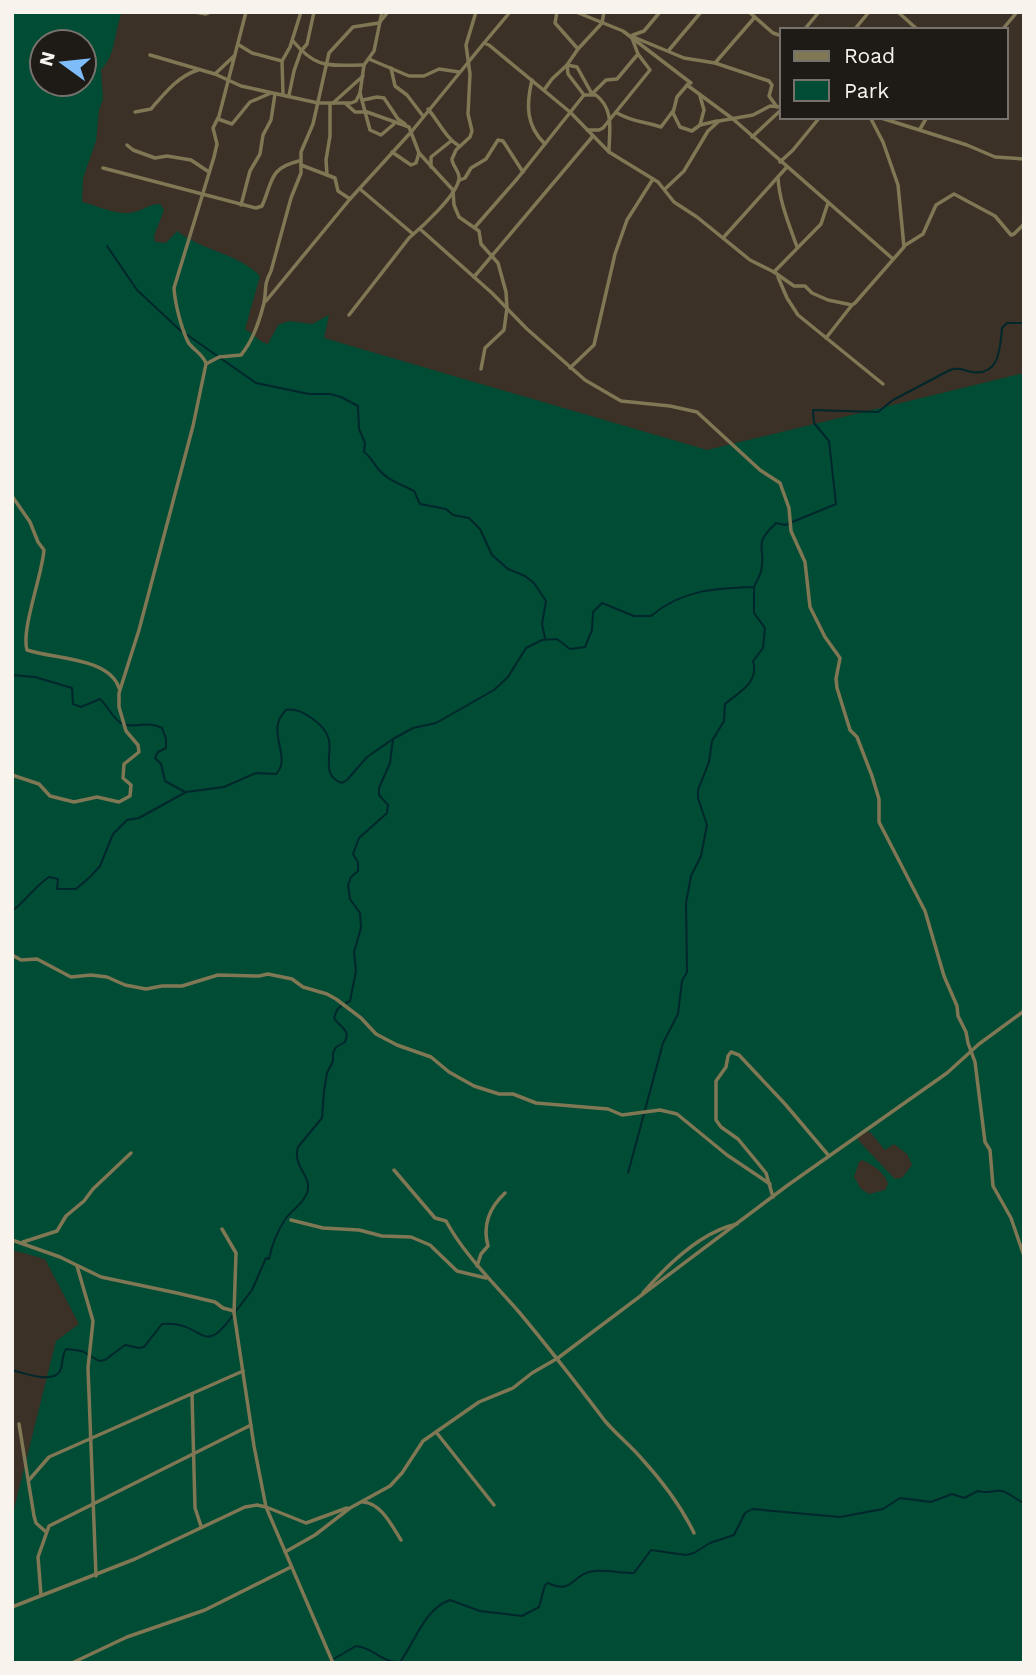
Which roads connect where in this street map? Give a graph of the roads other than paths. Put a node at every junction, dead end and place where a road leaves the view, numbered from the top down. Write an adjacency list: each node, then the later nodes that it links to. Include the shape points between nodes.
1 (195, 12): 2 (street)
2 (211, 12)
3 (246, 12): 32 (street)
4 (301, 12): 30 (street)
5 (314, 12): 35 (street)
6 (382, 12): 22 (street)
7 (388, 12): 22 (street)
8 (476, 12): 41 (street, via 467,41)
9 (510, 12): 31 (street)
10 (557, 12): 33 (street, via 555,23)
11 (576, 12): 23 (street)
12 (596, 12): 23 (street)
13 (604, 12): 23 (street)
14 (660, 12): 29 (street, via 644,31)
15 (701, 12): 34 (street)
16 (750, 12): 21 (street)
17 (819, 12): 24 (street)
18 (869, 12): 25 (street)
19 (898, 12): 26 (street)
20 (1017, 12): 27 (street)
21 (755, 17): 28 (street); 42 (street)
22 (379, 23): 39 (street); 43 (street, via 349,29 331,48)
23 (602, 23): 29 (street); 33 (street)
24 (806, 28)
25 (856, 28)
26 (916, 28)
27 (1004, 28)
28 (780, 35)
29 (631, 36): 34 (street); 37 (street); 53 (street)
30 (293, 41): 35 (street); 40 (street)
31 (484, 43): 41 (street); 52 (street)
32 (238, 44): 36 (street); 40 (street)
33 (578, 48): 45 (street)
34 (669, 50): 42 (street, via 684,58)
35 (301, 51): 43 (street); 59 (street)
36 (236, 54): 49 (street); 51 (street)
37 (638, 54): 58 (street, via 617,79 606,80); 76 (street, via 650,70)
38 (150, 55): 47 (street)
39 (369, 59): 44 (street); 46 (street)
40 (282, 61): 57 (street)
41 (467, 61): 48 (street); 98 (street, via 472,131)
42 (715, 63): 67 (street, via 769,81 769,96)
43 (326, 65): 44 (street); 63 (street)
44 (364, 65): 50 (street)
45 (567, 65): 54 (street); 58 (street, via 577,67); 60 (street, via 568,74)
46 (390, 66): 48 (street, via 409,76 425,76 439,69); 77 (street, via 395,86)
47 (199, 69): 49 (street); 73 (street, via 184,76 151,109)
48 (459, 72): 69 (street)
49 (215, 74): 51 (street)
50 (363, 76): 56 (street); 65 (street)
51 (229, 80): 55 (street); 78 (street)
52 (532, 80): 54 (street); 96 (street, via 529,120)
53 (689, 83): 61 (street); 72 (street)
54 (544, 90): 75 (street)
55 (273, 93): 57 (street); 78 (street, via 250,102 232,124); 120 (street, via 271,120)
56 (360, 93): 62 (street); 64 (street)
57 (283, 94): 59 (street)
58 (592, 94): 60 (street); 84 (street, via 604,102)
59 (289, 95): 63 (street)
60 (584, 95): 75 (street)
61 (700, 96): 70 (street); 79 (street)
62 (363, 100): 64 (street); 74 (street); 88 (street, via 384,98)
63 (318, 103): 65 (street); 104 (street)
64 (354, 103): 66 (street)
65 (331, 104): 66 (street); 110 (street)
66 (346, 104): 74 (street, via 355,112)
67 (776, 107): 68 (street); 79 (street)
68 (780, 108)
69 (428, 109): 77 (street); 95 (street)
70 (704, 110): 85 (street); 89 (street)
71 (780, 110): 94 (street)
72 (673, 111): 76 (street, via 661,127); 89 (street, via 684,130)
73 (135, 112)
74 (365, 112): 87 (street); 87 (street, via 367,125 378,135)
75 (570, 112): 91 (street); 96 (street)
76 (617, 113): 84 (street)
77 (423, 116): 92 (street)
78 (218, 119): 108 (street, via 213,128 218,144)
79 (733, 119): 86 (street); 94 (street)
80 (818, 119): 103 (street)
81 (871, 119): 126 (street, via 898,185)
82 (885, 119): 90 (street)
83 (926, 119): 90 (street)
84 (610, 120): 91 (street, via 601,130); 100 (street)
85 (713, 121): 86 (street); 89 (street)
86 (719, 121): 115 (street, via 684,171)
87 (395, 124): 88 (street)
88 (407, 125): 92 (street)
89 (700, 125)
90 (920, 129): 102 (street, via 995,157)
91 (587, 130): 93 (street)
92 (412, 131): 99 (street); 101 (street)
93 (593, 136): 100 (street); 128 (street)
94 (752, 137): 103 (street)
95 (452, 141): 98 (street); 106 (street, via 431,157)
96 (545, 144): 109 (street)
97 (127, 145): 108 (street, via 155,158 191,160)
98 (459, 146): 113 (street, via 452,159)
99 (392, 152): 101 (street, via 411,165); 114 (street)
100 (609, 152): 112 (street)
101 (419, 153): 106 (street)
102 (1024, 159)
103 (780, 162): 107 (street)
104 (300, 163): 110 (street); 120 (street, via 280,168 271,178 260,208); 132 (street, via 301,173 265,281)
105 (103, 168): 117 (street)
106 (432, 168): 116 (street)
107 (786, 168): 111 (street); 119 (street)
108 (209, 172): 117 (street)
109 (523, 172): 113 (street, via 498,140 486,159); 122 (street)
110 (327, 175): 118 (street, via 335,178 338,191)
111 (778, 177): 125 (street); 127 (street)
112 (653, 178): 115 (street); 138 (street, via 627,220 594,345)
113 (459, 181): 116 (street)
114 (360, 189): 118 (street); 124 (street)
115 (665, 189): 125 (street, via 674,202)
116 (453, 190): 122 (street, via 460,217); 123 (street)
117 (203, 195): 120 (street); 137 (street, via 174,288 189,342)
118 (350, 199): 132 (street)
119 (828, 202): 127 (street, via 821,224); 129 (street)
120 (241, 205)
121 (1024, 224): 126 (street, via 1011,235 995,216 954,194 936,205 923,234)
122 (475, 226): 128 (street, via 481,244)
123 (420, 229): 124 (street); 131 (street)
124 (414, 234): 135 (street)
125 (723, 238): 130 (street)
126 (904, 246): 129 (street)
127 (797, 247): 130 (street)
128 (492, 255): 131 (street); 134 (street, via 505,285)
129 (893, 259): 133 (street)
130 (776, 273): 133 (street, via 794,286); 136 (street, via 798,315)
131 (474, 277): 134 (street)
132 (264, 302): 137 (street, via 242,355 219,357)
133 (852, 305): 136 (street)
134 (507, 308): 138 (street); 139 (street, via 504,330 485,348)
135 (349, 315)
136 (826, 338): 140 (street)
137 (206, 364): 142 (street)
138 (570, 368): 146 (street, via 621,401 697,412 780,483 791,531 805,562 810,607 839,658 837,688 879,799 879,822 930,925)
139 (481, 369)
140 (883, 383)
141 (12, 496): 142 (street, via 44,550 25,632 27,650 104,670)
142 (120, 690): 143 (street, via 126,731 139,751 124,764 123,778 131,785 130,796 119,802 97,797 74,802 50,796 39,784)
143 (12, 775)
144 (12, 955): 150 (street, via 21,960 37,959 71,978 107,977 146,989 182,986 218,975 268,974 296,980 336,999 376,1034 431,1057 474,1086 536,1103 608,1108 622,1115 660,1110 677,1114)
145 (1024, 1011): 146 (street)
146 (971, 1052): 148 (street); 158 (street, via 993,1186 1011,1218)
147 (131, 1153): 157 (street, via 66,1216 57,1231)
148 (828, 1156): 150 (street, via 785,1104 731,1052 716,1081 716,1120 738,1139); 152 (street)
149 (394, 1170): 160 (street, via 435,1218 446,1221)
150 (770, 1184): 152 (street)
151 (505, 1193): 160 (street, via 489,1213 488,1246)
152 (773, 1197): 154 (street)
153 (291, 1220): 161 (street, via 411,1237 430,1245 457,1271)
154 (739, 1224): 162 (street); 162 (street, via 719,1228 678,1258)
155 (222, 1228): 163 (street, via 236,1253)
156 (12, 1240): 157 (street)
157 (21, 1242): 159 (street)
158 (1024, 1256)
159 (77, 1266): 163 (street, via 101,1277 215,1302); 170 (street, via 93,1321 88,1368)
160 (477, 1266): 161 (street)
161 (488, 1279): 164 (street)
162 (637, 1300): 164 (street)
163 (234, 1311): 165 (street)
164 (558, 1358): 169 (street); 180 (street, via 606,1422 664,1486)
165 (243, 1371): 166 (street); 168 (street)
166 (192, 1394): 170 (street); 171 (street)
167 (19, 1424): 172 (street)
168 (251, 1425): 171 (street); 176 (street)
169 (436, 1432): 173 (street, via 423,1441 396,1480); 175 (street)
170 (91, 1438): 172 (street, via 49,1457); 174 (street)
171 (195, 1453): 174 (street); 178 (street, via 195,1507)
172 (29, 1480): 179 (street, via 36,1523)
173 (361, 1502): 177 (street); 181 (street, via 375,1505)
174 (94, 1503): 179 (street, via 55,1522); 184 (street)
175 (494, 1505)
176 (266, 1507): 177 (street, via 306,1523); 178 (street, via 250,1505); 182 (street)
177 (350, 1508): 182 (street)
178 (201, 1526): 184 (street)
179 (46, 1532): 185 (street, via 38,1564)
180 (694, 1533)
181 (401, 1540)
182 (285, 1552): 183 (street)
183 (292, 1566): 187 (street, via 205,1610 127,1637); 188 (street)
184 (96, 1576): 185 (street)
185 (41, 1595): 186 (street)
186 (12, 1607)
187 (72, 1663)
188 (333, 1663)

